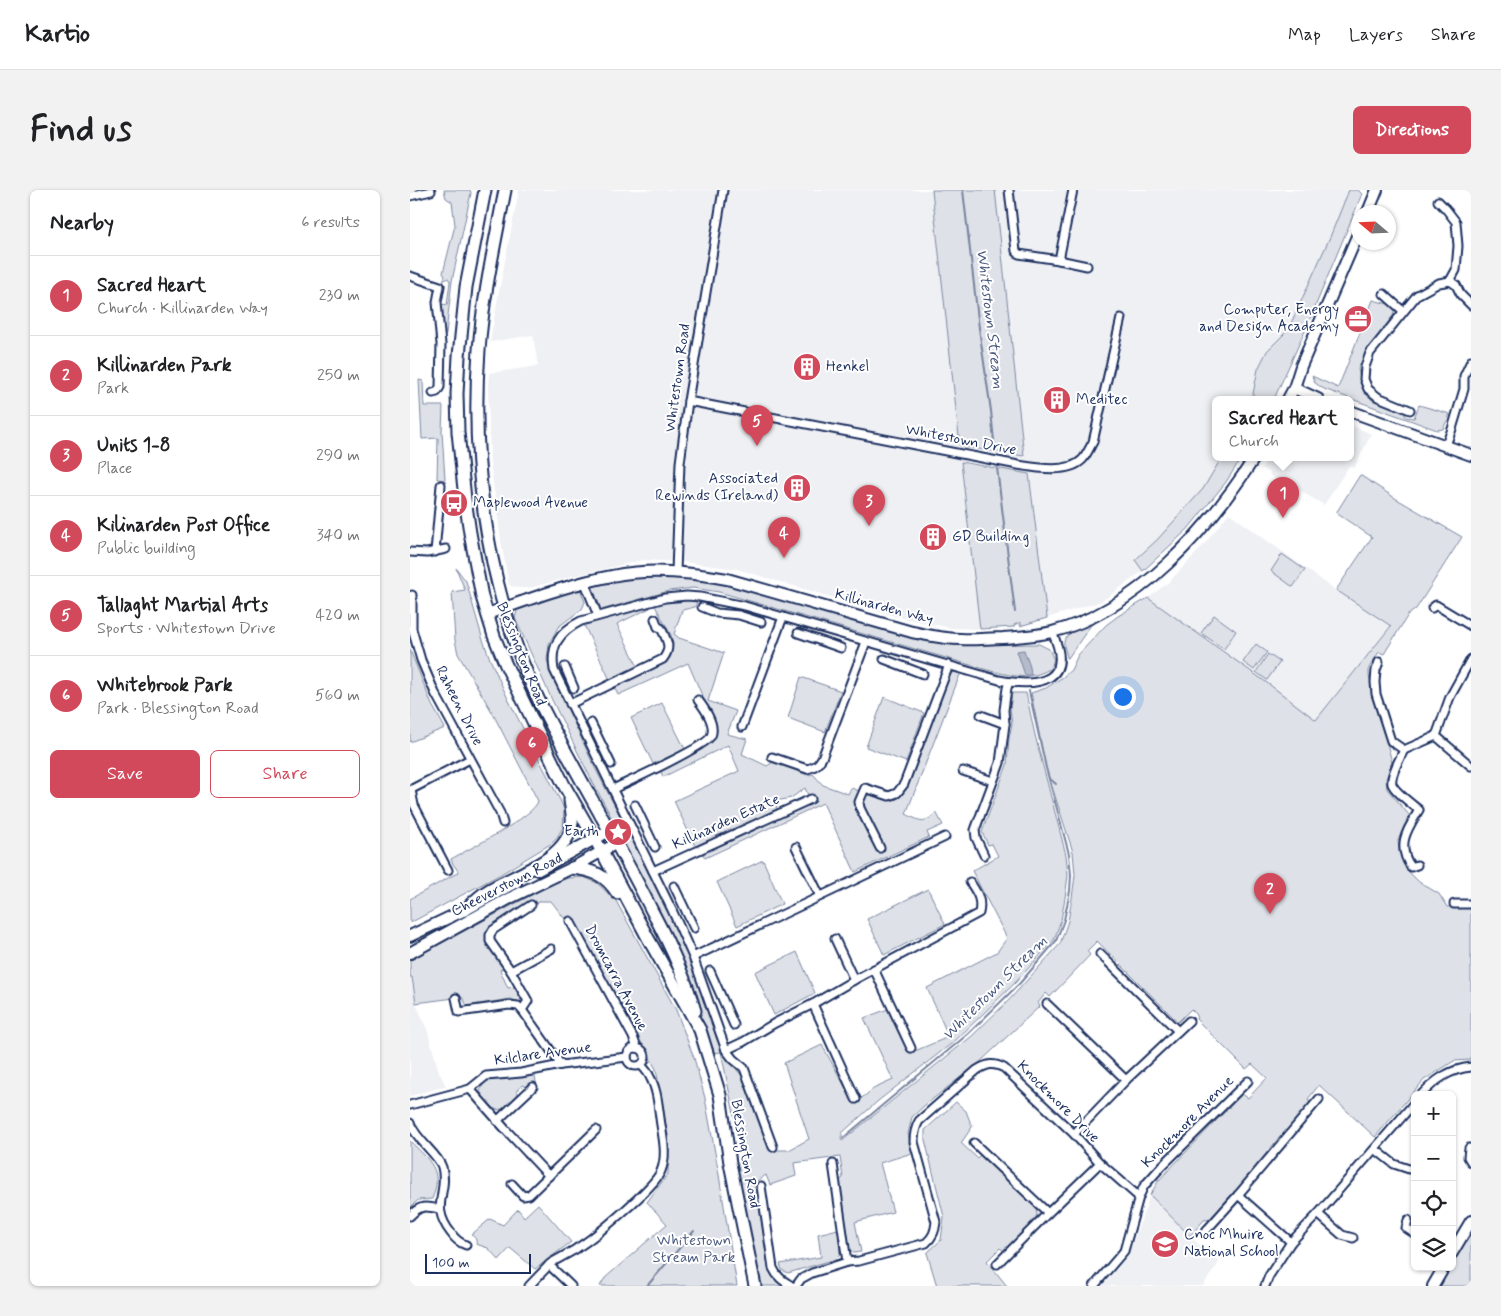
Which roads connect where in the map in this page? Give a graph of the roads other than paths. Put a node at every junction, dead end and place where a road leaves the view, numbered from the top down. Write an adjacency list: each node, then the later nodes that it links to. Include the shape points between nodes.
1 (477, 190): 17 (main road, via 466,260)
2 (485, 190): 17 (main road, Blessington Road)
3 (504, 190): 43 (main road, Blessington Road, via 486,291 477,401 484,506)
4 (723, 190): 28 (street, Whitestown Road)
5 (1009, 190): 13 (street, via 1016,251)
6 (1073, 190): 13 (street)
7 (1377, 190): 11 (street)
8 (431, 191): 9 (street)
9 (410, 196)
10 (1438, 201): 16 (street, via 1456,222 1456,270)
11 (1371, 205)
12 (1351, 250): 23 (street)
13 (1058, 260): 14 (street)
14 (1087, 266)
15 (410, 276): 25 (street, via 440,287 437,302 441,344 440,387)
16 (1450, 281): 19 (street); 20 (street, via 1439,282 1417,295)
17 (466, 287): 45 (main road, Blessington Road, via 459,356 458,432 470,534)
18 (1384, 294): 20 (street)
19 (1471, 305)
20 (1404, 311): 29 (street, via 1370,353 1364,379 1368,389 1378,397)
21 (1121, 318): 28 (street, Whitestown Drive, via 1093,442 1082,460 1073,466 1044,469 1018,466)
22 (1471, 361): 24 (street, via 1464,376)
23 (1294, 388): 26 (street); 27 (street)
24 (1467, 390): 31 (street)
25 (433, 394)
26 (1290, 396)
27 (1311, 396)
28 (688, 401): 38 (street, Whitestown Road, via 680,462)
29 (1410, 410)
30 (1354, 411): 31 (street)
31 (1446, 445): 32 (street)
32 (1471, 455)
33 (1252, 461): 54 (street, Killinarden Way, via 1208,520 1150,579 1098,614)
34 (441, 485): 37 (street)
35 (446, 549): 37 (street)
36 (410, 552): 37 (street)
37 (436, 552)
38 (676, 572): 39 (street, Killinarden Way, via 638,572); 54 (street, Killinarden Way, via 726,578 937,637 961,640)
39 (585, 582): 43 (street, Killinarden Way); 47 (street)
40 (412, 595): 53 (street, Raheen Drive)
41 (732, 603): 46 (street); 47 (street, via 700,597 665,598); 48 (street)
42 (702, 607): 46 (street)
43 (504, 608): 45 (street, Killinarden Way); 93 (main road, Blessington Road, via 538,698)
44 (1432, 608): 51 (street, via 1436,605)
45 (487, 614): 86 (main road, Blessington Road, via 530,718)
46 (729, 614): 50 (street)
47 (598, 616): 66 (street, via 571,626 562,634 552,660)
48 (782, 617): 52 (street); 74 (street)
49 (655, 619): 70 (street, via 669,647 662,660)
50 (761, 622)
51 (1471, 626)
52 (818, 627): 56 (street); 57 (street)
53 (411, 629): 80 (street, Raheen Drive, via 435,693)
54 (1052, 632): 67 (street, via 1060,651 1057,672 1036,682)
55 (798, 633): 56 (street)
56 (814, 639): 58 (street)
57 (866, 642): 59 (street); 79 (street, via 818,765 807,769)
58 (841, 648)
59 (901, 651): 63 (street); 64 (street)
60 (884, 660): 63 (street)
61 (1379, 662): 78 (street, via 1376,694 1391,741)
62 (1470, 662): 75 (street, via 1450,697)
63 (897, 664): 65 (street)
64 (948, 665): 67 (street); 99 (street, via 904,784 897,793 889,796 865,788 859,802)
65 (923, 674)
66 (558, 678): 68 (street, via 566,670); 70 (street)
67 (1009, 682): 73 (street)
68 (574, 688)
69 (698, 700): 87 (street, via 713,727 711,737 687,753)
70 (570, 704): 77 (street)
71 (981, 715): 73 (street)
72 (591, 723): 76 (street)
73 (1005, 724): 84 (street, via 1000,763)
74 (742, 727)
75 (1436, 736): 78 (street); 82 (street)
76 (600, 742): 77 (street); 81 (street)
77 (591, 746): 87 (street)
78 (1404, 750): 102 (street, via 1392,776 1392,784 1419,810 1403,843 1405,858 1411,867)
79 (772, 757)
80 (470, 759): 85 (street); 90 (street, Raheen Drive)
81 (611, 764)
82 (1471, 766)
83 (963, 770): 84 (street)
84 (993, 781): 101 (street, via 974,830)
85 (410, 790): 104 (street)
86 (567, 790): 95 (main road, Blessington Road); 113 (main road, via 572,824 568,839 558,852 487,891)
87 (612, 790): 92 (street)
88 (811, 799): 105 (street, Killinarden Estate)
89 (635, 804): 91 (street, Killinarden Estate)
90 (503, 822)
91 (643, 822): 92 (street); 97 (street, Killinarden Estate)
92 (632, 827): 105 (street)
93 (609, 831): 95 (street, Cheeverstown Road); 96 (main road, Blessington Road)
94 (945, 837): 108 (street)
95 (595, 839): 100 (main road, Blessington Road); 113 (street, Cheeverstown Road)
96 (617, 843): 100 (street, Cheeverstown Road); 136 (main road, Blessington Road, via 673,952)
97 (655, 846)
98 (796, 847): 108 (street)
99 (880, 848)
100 (601, 851): 103 (street, Cheeverstown Road); 119 (main road, Blessington Road)
101 (984, 855)
102 (1417, 865)
103 (572, 868): 119 (main road, via 598,874 610,883); 121 (street, Cheeverstown Road)
104 (448, 870)
105 (653, 871): 114 (street)
106 (970, 882): 124 (street, via 981,904 979,913)
107 (674, 886): 112 (street)
108 (820, 896): 123 (street)
109 (1454, 904): 110 (street)
110 (1471, 904)
111 (531, 905): 126 (street, via 490,935 490,941)
112 (684, 905): 114 (street); 116 (street)
113 (465, 910): 117 (street, Cheeverstown Road)
114 (672, 910): 123 (street)
115 (570, 921): 138 (street, Dromcarra Avenue)
116 (694, 928)
117 (410, 936)
118 (835, 939): 127 (street)
119 (649, 940): 136 (main road, Blessington Road)
120 (551, 949): 126 (street)
121 (410, 953)
122 (1100, 954): 137 (street)
123 (692, 956): 130 (street)
124 (874, 969): 127 (street); 139 (street)
125 (710, 971): 128 (street)
126 (511, 972): 133 (street, via 528,1001)
127 (854, 980): 131 (street)
128 (721, 997): 130 (street); 135 (street)
129 (456, 998): 133 (street, via 459,1012 510,1005)
130 (709, 1002): 140 (street)
131 (814, 1004): 140 (street); 150 (street)
132 (1047, 1004): 145 (street)
133 (522, 1010): 142 (street)
134 (1189, 1020): 137 (street)
135 (734, 1025)
136 (700, 1030): 189 (main road, Blessington Road, via 720,1095)
137 (1178, 1031): 145 (street)
138 (637, 1048): 141 (street, via 629,1051); 143 (street, via 645,1057)
139 (911, 1048)
140 (726, 1050): 159 (street, via 744,1068)
141 (627, 1057): 142 (street, Kilclare Avenue); 143 (street, via 630,1064)
142 (561, 1065): 148 (street, Kilclare Avenue, via 486,1076)
143 (641, 1065): 185 (street, via 650,1077 657,1097 664,1146 661,1172 592,1238)
144 (1471, 1067): 149 (street, via 1448,1073)
145 (1126, 1080): 157 (street)
146 (1248, 1081): 170 (street, Knockmore Avenue, via 1162,1166 1144,1186)
147 (533, 1087): 154 (street)
148 (470, 1089): 152 (street, Kilclare Avenue); 154 (street)
149 (1425, 1091)
150 (856, 1099)
151 (1319, 1099): 169 (street)
152 (410, 1105)
153 (1411, 1107): 161 (street)
154 (497, 1121): 166 (street)
155 (410, 1123): 171 (street, via 442,1164)
156 (596, 1130): 166 (street)
157 (1074, 1134): 164 (street, Knockmore Drive); 183 (street, Knockmore Drive, via 1004,1068 997,1064 977,1070 919,1121 914,1135 936,1222 931,1239 926,1243)
158 (974, 1143): 172 (street)
159 (773, 1147)
160 (1470, 1148): 162 (street, via 1468,1157)
161 (1375, 1149): 165 (street, via 1394,1164); 173 (street)
162 (1471, 1162)
163 (833, 1164): 183 (street)
164 (1100, 1164): 170 (street, Knockmore Drive); 172 (street)
165 (1409, 1169)
166 (549, 1176): 167 (street, via 529,1195 523,1196)
167 (512, 1184)
168 (761, 1186): 190 (street, via 773,1268 780,1279)
169 (1238, 1196): 178 (street); 180 (street)
170 (1139, 1197): 192 (street, Knockmore Avenue, via 1124,1251)
171 (440, 1209): 174 (street, via 426,1206); 181 (street, via 448,1230)
172 (1048, 1213): 184 (street)
173 (1318, 1214): 179 (street, via 1342,1235); 180 (street)
174 (410, 1216)
175 (1408, 1220): 177 (street, via 1406,1228)
176 (1471, 1221): 182 (street)
177 (1411, 1231)
178 (1204, 1233)
179 (1353, 1238)
180 (1291, 1242): 193 (street)
181 (466, 1245)
182 (1456, 1246)
183 (847, 1262): 191 (street, via 812,1273)
184 (997, 1264)
185 (549, 1265): 187 (street); 188 (street)
186 (1442, 1271): 194 (street)
187 (529, 1286)
188 (571, 1286)
189 (755, 1286)
190 (792, 1286)
191 (796, 1286)
192 (1094, 1286)
193 (1265, 1286)
194 (1433, 1286)

